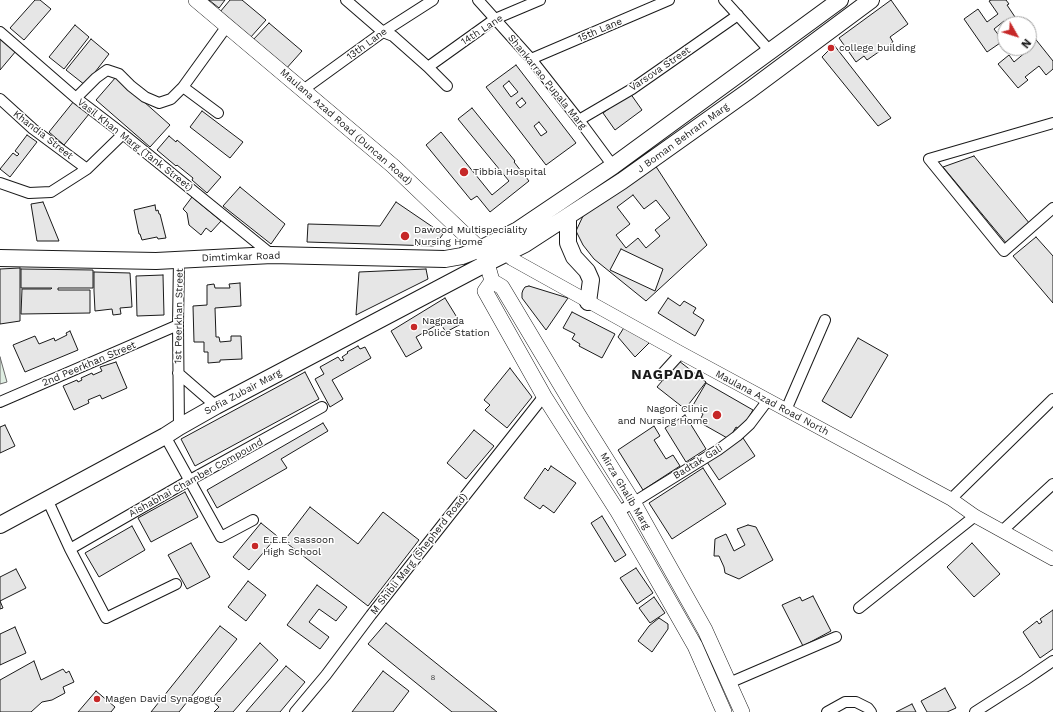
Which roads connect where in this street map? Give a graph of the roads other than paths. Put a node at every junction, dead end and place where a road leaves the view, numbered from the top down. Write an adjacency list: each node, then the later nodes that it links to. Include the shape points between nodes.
1 (196, 0): 13 (main road, Maulana Azad Road (Duncan Road))
2 (346, 0): 15 (street)
3 (433, 0): 15 (street, 13th Lane)
4 (478, 0): 11 (street, Shankarrao Pupala Marg)
5 (540, 0): 11 (street, 14th Lane)
6 (669, 0): 17 (street, 15th Lane)
7 (724, 0): 10 (street)
8 (870, 0): 12 (main road, J Boman Behram Marg)
9 (834, 2): 12 (main road); 16 (main road, J Boman Behram Marg)
10 (738, 15): 16 (street); 25 (street, Varsova Street, via 632,89)
11 (495, 19): 17 (street, Shankarrao Pupala Marg); 18 (street, 14th Lane)
12 (843, 20): 32 (main road, J Boman Behram Marg, via 650,162)
13 (227, 26): 20 (street); 21 (main road, Maulana Azad Road (Duncan Road))
14 (0, 32): 22 (street, Vasil Khan Marg (Tank Street))
15 (383, 32): 18 (street, via 393,36); 21 (street, 13th Lane)
16 (770, 51): 28 (main road, J Boman Behram Marg)
17 (531, 59): 25 (street, Shankarrao Pupala Marg)
18 (428, 67): 19 (street)
19 (447, 86)
20 (183, 87): 22 (street, via 171,100 159,103 145,97 119,74 106,70); 24 (street)
21 (303, 90): 35 (main road, Maulana Azad Road (Duncan Road), via 393,166)
22 (76, 98): 27 (street, Vasil Khan Marg (Tank Street))
23 (0, 99): 29 (street, Khandia Street, via 34,129)
24 (218, 113)
25 (579, 120): 28 (street, Shankarrao Pupala Marg)
26 (1053, 123): 31 (street, via 929,159 1004,251)
27 (123, 134): 29 (street); 34 (street, Vasil Khan Marg (Tank Street))
28 (613, 166): 33 (main road, J Boman Behram Marg, via 518,230)
29 (87, 169): 30 (street, via 51,192 29,193)
30 (0, 183)
31 (1053, 208)
32 (568, 216): 33 (main road, J Boman Behram Marg, via 525,244); 39 (main road, via 568,243 574,257 587,271 591,280)
33 (501, 247): 35 (main road, J Boman Behram Marg); 39 (street, Maulana Azad Road North, via 512,259)
34 (272, 254): 35 (main road, Dimtimkar Road, via 445,259); 37 (main road, Dimtimkar Road)
35 (484, 256): 38 (main road, Mirza Ghalib Marg); 49 (main road, Sofia Zubair Marg)
36 (0, 258): 37 (main road, Dimtimkar Road)
37 (179, 259): 41 (street, 1st Peerkhan Street)
38 (492, 281): 45 (main road, Mirza Ghalib Marg, via 485,291); 58 (main road, Mirza Ghalib Marg, via 502,287)
39 (588, 302): 42 (street, Maulana Azad Road North)
40 (825, 320): 51 (street)
41 (178, 325): 43 (street, 1st Peerkhan Street); 48 (street, 2nd Peerkhan Street)
42 (680, 353): 44 (street); 46 (street, Maulana Azad Road North)
43 (178, 373): 49 (street, 1st Peerkhan Street); 52 (street, 1st Peerkhan Street)
44 (661, 375)
45 (544, 396): 59 (main road, Mirza Ghalib Marg); 71 (street, M Shibli Marg (Shepherd Road))
46 (768, 400): 51 (street, Maulana Azad Road North); 58 (street, Badtak Gali, via 750,424 737,436)
47 (1053, 400): 57 (street)
48 (0, 402)
49 (216, 406): 52 (main road, Sofia Zubair Marg)
50 (322, 408): 54 (street, Aishabhai Chamber Compound)
51 (786, 410): 57 (street, Maulana Azad Road North)
52 (179, 427): 53 (main road, Sofia Zubair Marg)
53 (165, 436): 54 (street); 56 (main road, Sofia Zubair Marg)
54 (190, 480): 61 (street, via 221,537); 64 (street, Aishabhai Chamber Compound)
55 (1053, 484): 63 (street)
56 (47, 499): 62 (main road, Sofia Zubair Marg); 64 (street)
57 (951, 499): 60 (street, Maulana Azad Road North)
58 (633, 502): 59 (street, Badtak Gali); 70 (main road, Mirza Ghalib Marg, via 705,630)
59 (618, 512): 72 (main road, Mirza Ghalib Marg, via 695,646)
60 (975, 516): 63 (street, Maulana Azad Road North); 67 (street)
61 (253, 520)
62 (0, 525)
63 (1002, 531): 65 (street, Maulana Azad Road North)
64 (70, 549): 66 (street, via 106,618)
65 (1053, 559)
66 (176, 584)
67 (859, 608)
68 (836, 637): 70 (street)
69 (1052, 664): 76 (street)
70 (729, 683): 73 (main road, Mirza Ghalib Marg)
71 (295, 712)
72 (724, 712)
73 (742, 712)
74 (827, 712): 75 (street, via 845,702 856,702)
75 (871, 712)
76 (975, 712)

